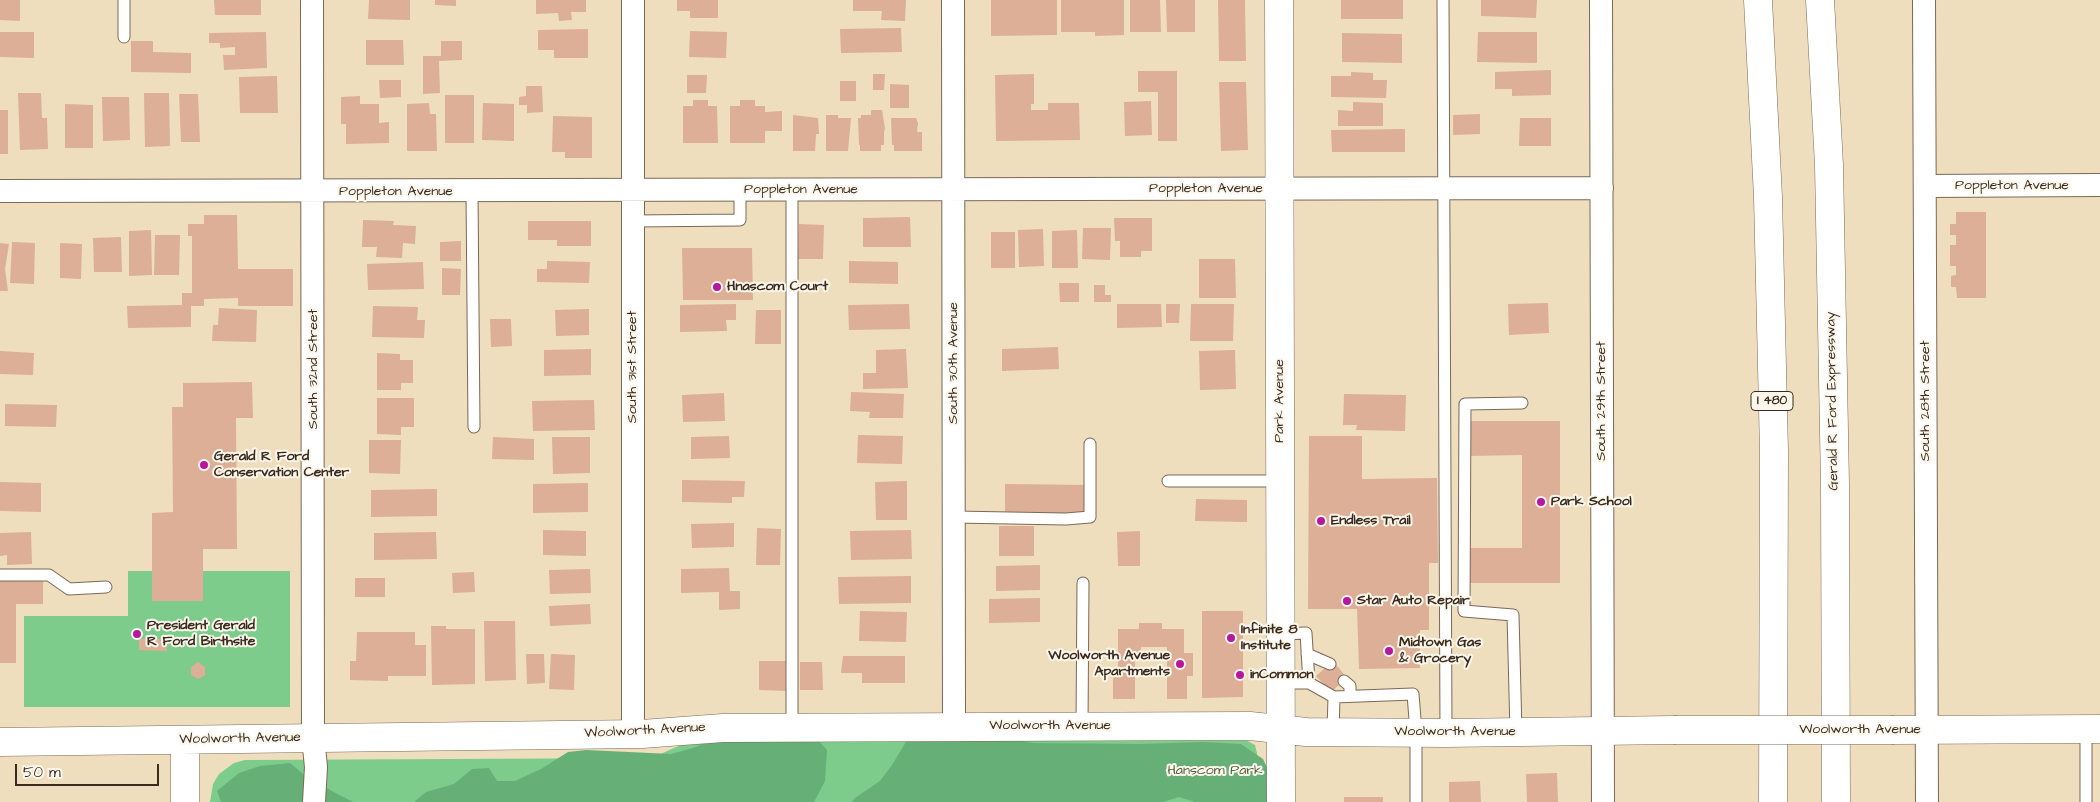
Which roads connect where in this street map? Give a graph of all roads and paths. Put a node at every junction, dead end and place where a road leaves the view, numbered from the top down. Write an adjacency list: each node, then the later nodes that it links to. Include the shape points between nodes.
1 (124, 0): 11 (lane)
2 (312, 0): 23 (street, South 32nd Street)
3 (633, 0): 17 (street, South 31st Street)
4 (953, 0): 20 (street, South 30th Avenue)
5 (1279, 0): 16 (main road, Park Avenue)
6 (1443, 0): 14 (lane)
7 (1601, 0): 15 (street, South 29th Street)
8 (1758, 0): 62 (main road, I 480, via 1768,198 1774,452)
9 (1820, 0): 63 (main road, Gerald R Ford Expressway, via 1829,184)
10 (1924, 0): 12 (street, South 28th Street)
11 (124, 37)
12 (1925, 186): 13 (street, Poppleton Avenue); 47 (street, South 28th Street)
13 (2100, 186)
14 (1444, 188): 15 (street, Poppleton Avenue); 16 (street, Poppleton Avenue); 50 (lane)
15 (1602, 188): 52 (street, South 29th Street)
16 (1279, 189): 20 (street, Poppleton Avenue); 29 (main road, Park Avenue)
17 (634, 190): 18 (street, Poppleton Avenue); 22 (street, Poppleton Avenue); 24 (street, South 31st Street)
18 (740, 190): 19 (street, Poppleton Avenue); 24 (lane, via 740,220)
19 (792, 190): 20 (street, Poppleton Avenue); 44 (lane)
20 (954, 190): 30 (street, South 30th Avenue)
21 (0, 191): 23 (street, Poppleton Avenue)
22 (472, 191): 23 (street, Poppleton Avenue); 26 (lane)
23 (314, 192): 54 (street, South 32nd Street)
24 (634, 221): 53 (street, South 31st Street)
25 (1522, 403): 51 (lane, via 1464,404 1464,612 1513,615)
26 (474, 427)
27 (1090, 444): 30 (lane, via 1090,517)
28 (1168, 481): 29 (lane)
29 (1280, 481): 34 (main road, Park Avenue)
30 (954, 517): 42 (street, South 30th Avenue)
31 (0, 576): 33 (lane, via 49,575 69,589)
32 (1083, 583): 43 (lane)
33 (106, 587)
34 (1281, 634): 35 (lane, via 1306,634); 38 (main road, Park Avenue)
35 (1307, 654): 36 (lane); 39 (lane)
36 (1330, 664)
37 (1344, 681): 40 (lane, via 1350,686)
38 (1281, 683): 39 (lane); 45 (main road, Park Avenue)
39 (1309, 683): 41 (lane)
40 (1350, 695): 41 (lane); 49 (lane, via 1413,694)
41 (1334, 696): 48 (lane)
42 (954, 726): 43 (main road, Woolworth Avenue); 44 (main road, Woolworth Avenue)
43 (1082, 726): 45 (main road, Woolworth Avenue, via 1250,726)
44 (792, 727): 53 (main road, Woolworth Avenue, via 704,728)
45 (1281, 729): 48 (main road, Woolworth Avenue); 59 (main road, Park Avenue)
46 (2093, 729): 47 (main road, Woolworth Avenue); 65 (lane)
47 (1927, 730): 52 (main road, Woolworth Avenue, bridge); 64 (street, South 28th Street)
48 (1332, 732): 49 (main road, Woolworth Avenue)
49 (1416, 732): 50 (main road, Woolworth Avenue); 60 (lane)
50 (1446, 732): 51 (main road, Woolworth Avenue)
51 (1516, 732): 52 (main road, Woolworth Avenue)
52 (1603, 732): 61 (street, South 29th Street)
53 (632, 734): 54 (main road, Woolworth Avenue)
54 (313, 738): 55 (main road, Woolworth Avenue); 58 (street, South 32nd Street, via 316,767)
55 (185, 740): 56 (main road, Woolworth Avenue); 57 (main road)
56 (0, 742)
57 (185, 802)
58 (314, 802)
59 (1281, 802)
60 (1416, 802)
61 (1603, 802)
62 (1773, 802)
63 (1836, 802)
64 (1927, 802)
65 (2086, 802)

